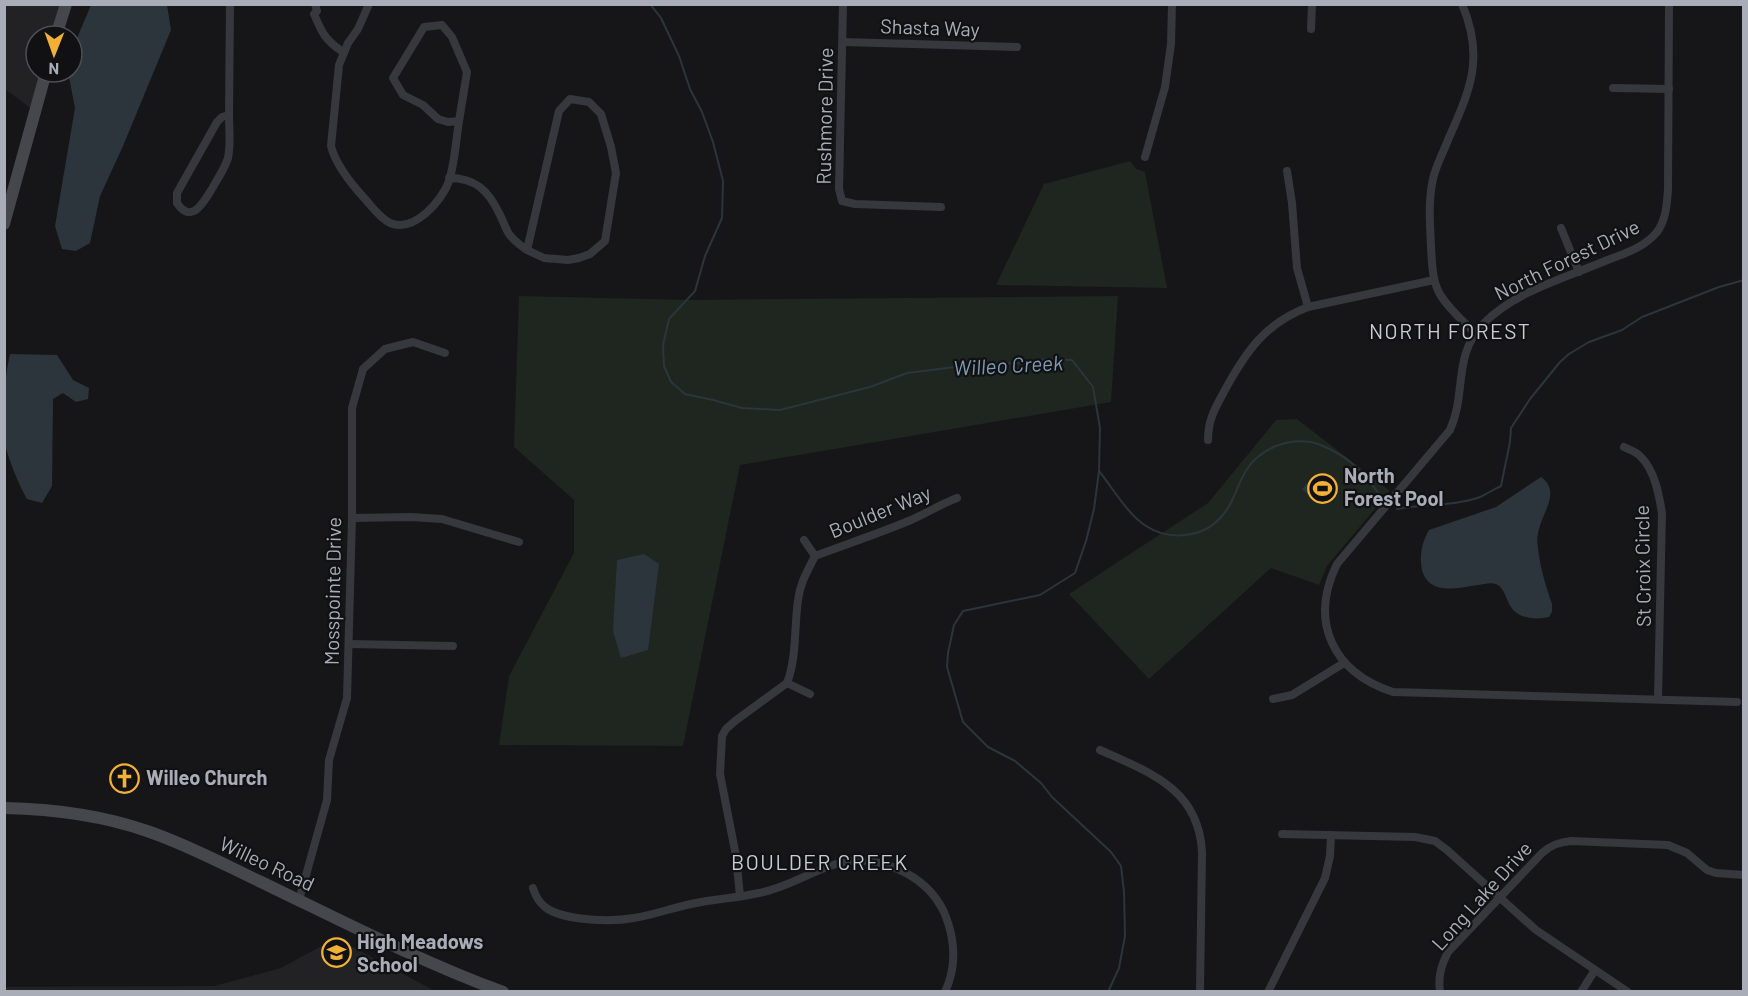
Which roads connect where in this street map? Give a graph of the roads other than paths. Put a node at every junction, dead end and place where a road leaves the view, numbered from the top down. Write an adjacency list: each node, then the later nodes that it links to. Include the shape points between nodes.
1 (66, 4): 10 (street)
2 (230, 4): 18 (street)
3 (315, 4): 14 (street, via 314,14 323,35)
4 (369, 4): 14 (street)
5 (843, 4): 12 (street, Rushmore Drive)
6 (1172, 4): 20 (street, via 1166,87)
7 (1312, 4): 11 (street)
8 (1462, 4): 28 (street, via 1472,33 1474,64 1464,104 1433,179 1430,217)
9 (1669, 4): 17 (street, North Forest Drive)
10 (60, 24)
11 (1311, 29)
12 (843, 42): 13 (street, Shasta Way); 23 (street, Rushmore Drive, via 839,189 842,201)
13 (1017, 46)
14 (344, 51): 22 (street, via 337,76 331,146 334,158 364,197 390,223 402,225 429,211)
15 (43, 84): 24 (street)
16 (1613, 88): 17 (street)
17 (1669, 88): 27 (street, North Forest Drive, via 1668,189 1662,223 1652,237 1636,248)
18 (229, 115): 18 (street, via 230,149 224,168 200,208 185,211 177,204 177,193 217,122)
19 (459, 121): 19 (street, via 467,72 452,37 441,25 424,27 393,78 403,95 423,105 438,119); 22 (street)
20 (1145, 157)
21 (1287, 171): 29 (street, via 1298,268)
22 (449, 178): 26 (street, via 462,178 483,189 510,235)
23 (941, 207)
24 (6, 217)
25 (1561, 228): 27 (street)
26 (527, 250): 26 (street, via 544,258 568,260 590,254 605,241 616,173 602,114 589,102 570,99 559,111)
27 (1579, 272): 30 (street, North Forest Drive, via 1513,302)
28 (1434, 280): 29 (street); 30 (street, via 1442,296)
29 (1308, 306): 32 (street, via 1272,327 1247,353 1210,418)
30 (1475, 333): 41 (street, North Forest Drive, via 1463,360 1450,430 1343,555 1332,574 1325,598 1325,620 1330,639)
31 (444, 353): 35 (street, Mosspointe Drive, via 413,342 385,349 363,369 352,408)
32 (1208, 440)
33 (1624, 447): 45 (street, St Croix Circle, via 1641,456 1647,465 1660,502)
34 (957, 498): 38 (street, Boulder Way)
35 (352, 518): 37 (street, via 442,519); 39 (street, Mosspointe Drive)
36 (804, 540): 38 (street, Boulder Way)
37 (519, 542)
38 (815, 556): 42 (street, Boulder Way, via 803,578 798,599 792,669)
39 (349, 644): 40 (street); 55 (street, Mosspointe Drive, via 347,698 329,760 327,800)
40 (453, 646)
41 (1344, 663): 44 (street, via 1292,696); 45 (street, North Forest Drive, via 1370,683 1393,692)
42 (787, 683): 43 (street); 53 (street, via 735,721 722,736 720,774)
43 (810, 694)
44 (1273, 699)
45 (1658, 699): 46 (street, North Forest Drive)
46 (1737, 702)
47 (1100, 750): 59 (street, via 1169,785 1193,815 1202,852)
48 (4, 808): 55 (street, Willeo Road, via 74,813 146,830)
49 (1282, 834): 50 (street)
50 (1331, 835): 54 (street, via 1435,841); 60 (street, via 1325,878)
51 (1743, 875): 54 (street, Long Lake Drive, via 1707,870 1687,853 1668,845 1560,842 1542,853)
52 (533, 888): 53 (street, via 539,901 551,910 601,921)
53 (740, 896): 58 (street, via 775,889 836,864 851,862 888,865 909,874 927,888 949,924 953,962)
54 (1499, 898): 56 (street, via 1536,930); 61 (street, Long Lake Drive, via 1448,952 1440,968)
55 (299, 900): 57 (street, Willeo Road, via 416,957)
56 (1595, 970): 62 (street); 63 (street)
57 (503, 992)
58 (945, 992)
59 (1200, 992)
60 (1268, 992)
61 (1440, 992)
62 (1581, 992)
63 (1628, 992)

